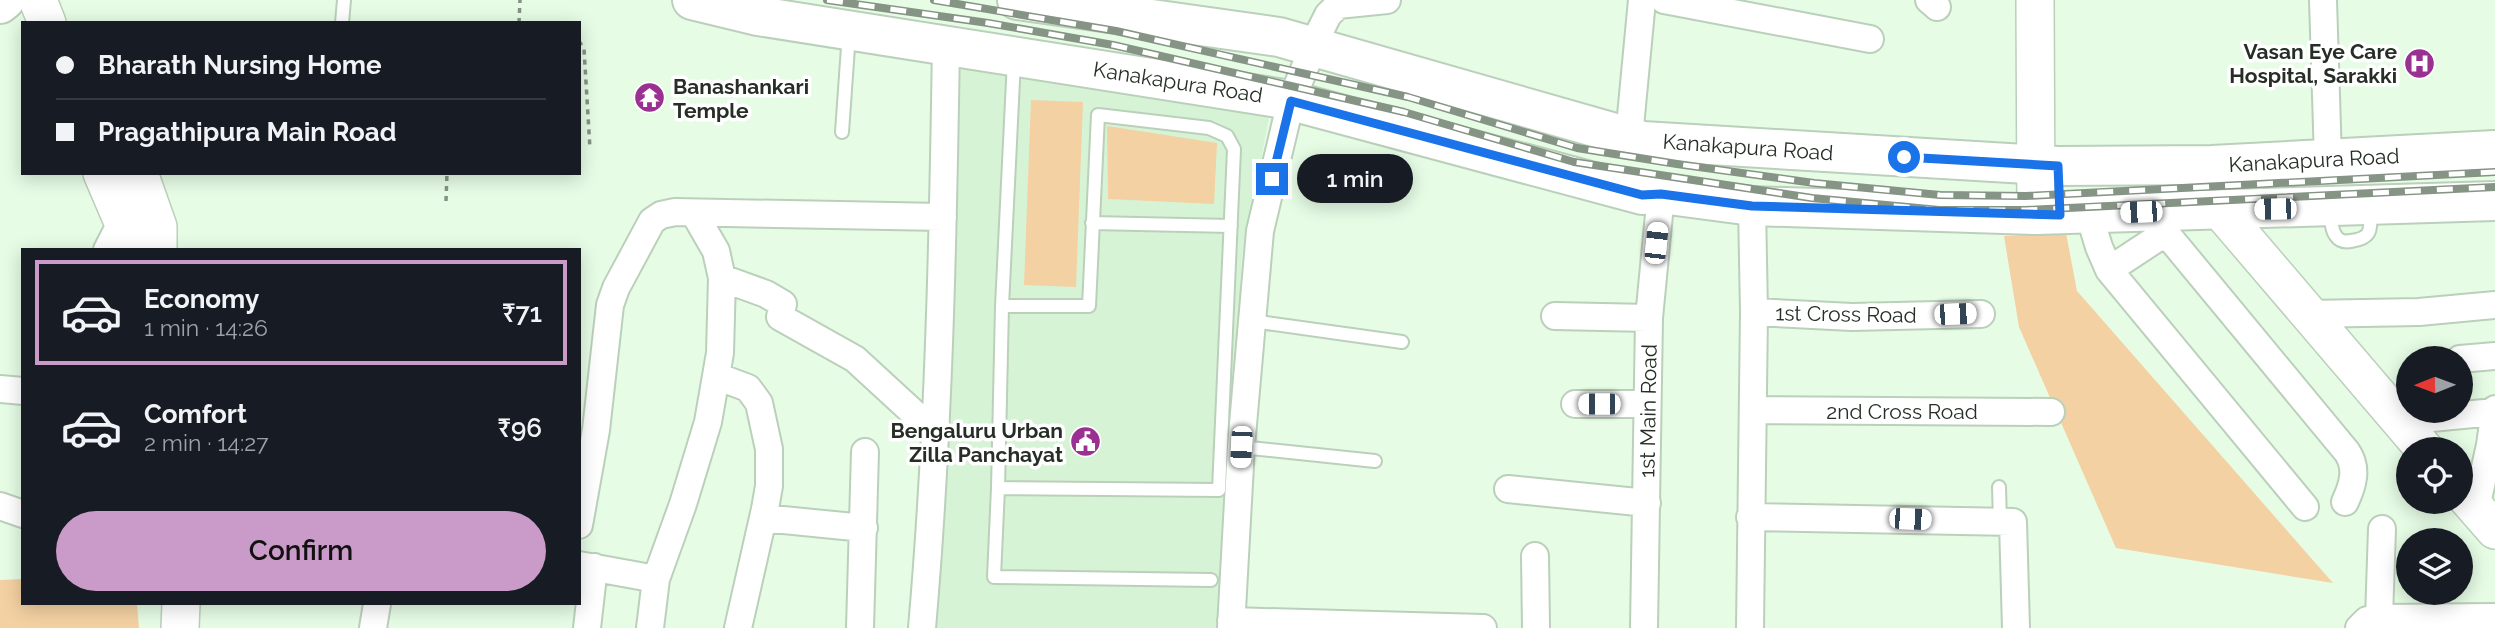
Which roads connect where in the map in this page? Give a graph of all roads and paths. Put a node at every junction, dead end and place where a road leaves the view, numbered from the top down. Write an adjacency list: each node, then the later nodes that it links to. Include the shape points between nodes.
1 (5, 0): 13 (main road)
2 (37, 0): 14 (main road)
3 (344, 0): 15 (lane)
4 (520, 0): 16 (path)
5 (692, 0): 17 (main road, Kanakapura Road)
6 (1017, 0): 21 (main road, Kanakapura Road, via 1279,37)
7 (1387, 0): 21 (street, via 1338,5 1328,15)
8 (1642, 0): 25 (street)
9 (1664, 0): 18 (street)
10 (2035, 0): 29 (main road)
11 (2054, 0): 29 (main road)
12 (2323, 0): 28 (street)
13 (0, 4)
14 (46, 21)
15 (342, 21)
16 (519, 21)
17 (850, 30): 20 (main road, Kanakapura Road); 24 (lane)
18 (1870, 39)
19 (581, 44): 26 (path)
20 (946, 44): 22 (main road, Kanakapura Road); 40 (street)
21 (1314, 47): 23 (street); 25 (main road, Kanakapura Road)
22 (1014, 55): 23 (main road, Kanakapura Road); 49 (lane)
23 (1291, 101): 33 (main road, Kanakapura Road, via 1642,195); 55 (street, via 1260,231)
24 (842, 132)
25 (1629, 137): 29 (main road, Kanakapura Road)
26 (590, 149)
27 (2495, 150): 28 (main road, Kanakapura Road)
28 (2328, 159): 29 (main road, Kanakapura Road)
29 (2046, 166): 39 (main road)
30 (103, 175): 43 (main road)
31 (140, 175): 44 (main road, via 158,227)
32 (446, 175): 34 (path)
33 (1661, 194): 36 (main road, Kanakapura Road); 54 (street, 1st Main Road)
34 (446, 201)
35 (2495, 201): 37 (main road, Kanakapura Road)
36 (1752, 206): 39 (main road, Kanakapura Road); 50 (street)
37 (2220, 210): 39 (main road, Kanakapura Road); 52 (main road)
38 (694, 212): 40 (street); 47 (street, via 716,251); 82 (street, via 661,215 652,221 615,288)
39 (2075, 214): 45 (street); 46 (street)
40 (943, 217): 69 (street)
41 (1092, 223): 42 (lane); 42 (lane, via 1098,115 1209,128 1227,136 1234,149); 49 (lane, via 1089,306)
42 (1231, 226): 74 (lane, via 1219,490)
43 (122, 240)
44 (158, 248)
45 (2132, 254): 46 (street); 76 (street, via 2159,237 2170,238 2352,459 2354,473)
46 (2109, 270): 79 (street)
47 (722, 278): 59 (street); 69 (street, via 783,304 780,317 855,359 917,416)
48 (2495, 304): 52 (street, via 2419,312)
49 (1002, 306): 74 (lane)
50 (1754, 312): 51 (street, 1st Cross Road, via 1853,317); 64 (street)
51 (1981, 314)
52 (2307, 314): 68 (main road)
53 (1555, 316): 54 (street)
54 (1649, 318): 63 (street, 1st Main Road)
55 (1252, 321): 56 (lane); 70 (street)
56 (1402, 342)
57 (2495, 356): 58 (street)
58 (2473, 358)
59 (716, 376): 84 (street, via 748,388 759,402 769,449); 90 (street, via 708,422)
60 (0, 390): 61 (street)
61 (21, 391)
62 (1575, 404): 63 (street)
63 (1647, 404): 77 (street, 1st Main Road)
64 (1753, 410): 66 (street, 2nd Cross Road); 83 (street)
65 (2495, 411): 67 (street); 80 (street)
66 (2050, 412)
67 (2473, 413)
68 (2396, 416)
69 (936, 424): 103 (street)
70 (1241, 447): 72 (lane); 96 (street)
71 (865, 452): 86 (street)
72 (1375, 461)
73 (1999, 487): 85 (lane)
74 (998, 488): 91 (lane, via 994,577)
75 (1508, 489): 77 (street)
76 (2345, 502)
77 (1647, 503): 106 (street, 1st Main Road)
78 (0, 506): 81 (street)
79 (2305, 507)
80 (2477, 510)
81 (21, 513)
82 (581, 514)
83 (1750, 517): 85 (street); 107 (street)
84 (763, 518): 86 (street); 101 (street)
85 (2007, 522): 108 (street)
86 (864, 528): 102 (street)
87 (2382, 529): 95 (street)
88 (1535, 556): 105 (street)
89 (586, 566): 90 (street); 99 (street)
90 (656, 579): 100 (street)
91 (1211, 580)
92 (181, 605): 97 (main road)
93 (377, 605): 98 (street)
94 (2495, 617): 95 (street)
95 (2369, 623)
96 (1231, 625): 104 (street)
97 (180, 628)
98 (373, 628)
99 (586, 628)
100 (650, 628)
101 (738, 628)
102 (860, 628)
103 (922, 628)
104 (1483, 628)
105 (1536, 628)
106 (1644, 628)
107 (1750, 628)
108 (2016, 628)

